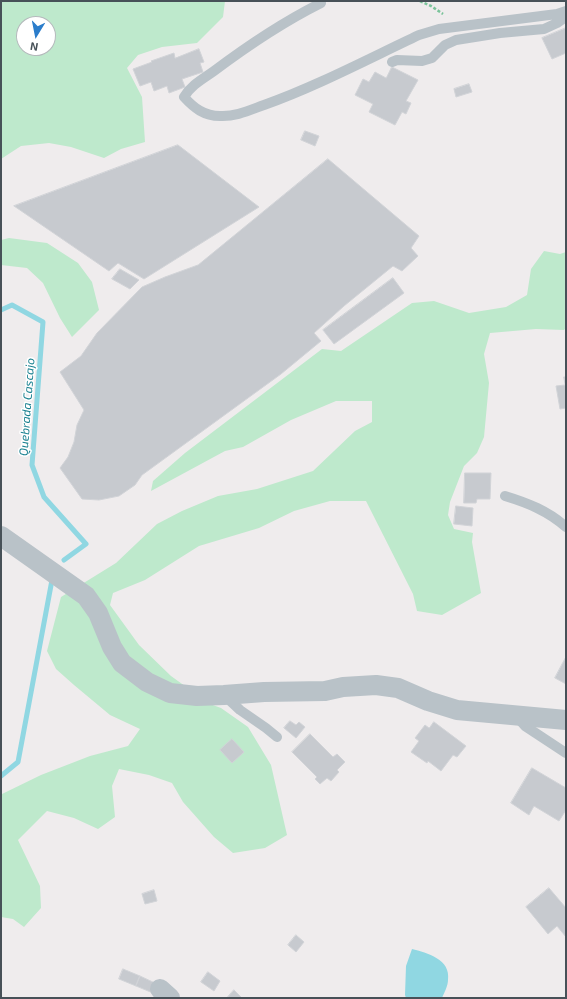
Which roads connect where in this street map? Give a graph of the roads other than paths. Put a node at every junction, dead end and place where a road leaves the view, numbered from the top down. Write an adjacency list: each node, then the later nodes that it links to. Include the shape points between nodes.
1 (321, 3): 2 (lane, via 272,30 228,60 188,90 184,97 204,114 238,114 288,96 419,35 439,29)
2 (566, 11)
3 (566, 17): 4 (lane, via 544,29 456,40 445,45 432,58 422,62)
4 (392, 62)
5 (505, 496): 6 (lane, via 531,504)
6 (566, 527)
7 (1, 536): 8 (street, via 86,596 98,613 112,647 122,663 147,682 170,693)
8 (224, 695): 9 (street, via 325,691 376,685 398,688 456,710); 11 (lane)
9 (515, 716): 10 (street); 12 (lane, via 525,726)
10 (566, 720)
11 (276, 737)
12 (566, 754)

